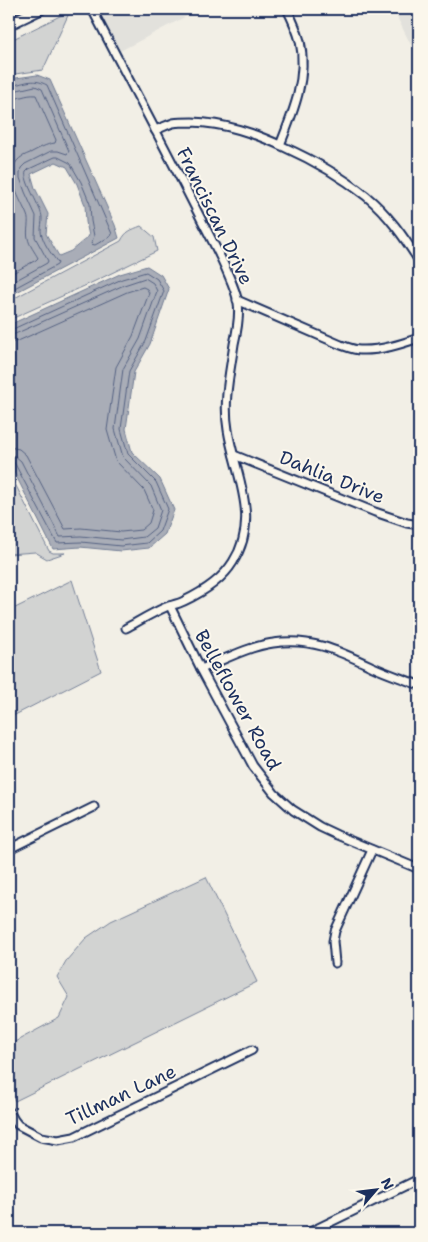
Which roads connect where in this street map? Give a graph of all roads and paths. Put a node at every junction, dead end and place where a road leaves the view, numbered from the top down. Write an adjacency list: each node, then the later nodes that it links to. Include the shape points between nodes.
1 (40, 9): 4 (main road)
2 (92, 9): 5 (street, Franciscan Drive)
3 (288, 9): 6 (street, via 300,42 302,76)
4 (9, 24)
5 (155, 130): 6 (street, via 173,123 214,124 244,130); 8 (street, Franciscan Drive, via 219,256)
6 (280, 145): 7 (street, via 317,163 366,197 400,231)
7 (419, 261)
8 (237, 300): 9 (street, via 353,349 386,348); 10 (street, Franciscan Drive, via 239,314 226,402)
9 (419, 338)
10 (234, 455): 11 (street, Dahlia Drive, via 375,512); 12 (street, Franciscan Drive, via 245,503 243,541 238,554 210,586)
11 (419, 525)
12 (170, 606): 13 (street, Franciscan Drive); 14 (street, Belleflower Road)
13 (126, 628)
14 (201, 669): 15 (street, via 259,646 299,641 323,646); 18 (street, Belleflower Road, via 253,766 274,793 320,827)
15 (419, 685)
16 (94, 807): 17 (street)
17 (9, 848)
18 (372, 850): 19 (street, Belleflower Road); 20 (street, via 335,931)
19 (419, 869)
20 (335, 964)
21 (252, 1050): 22 (street, Tillman Lane, via 74,1137 58,1140 41,1137 18,1125)
22 (9, 1111)
23 (419, 1179): 24 (street)
24 (308, 1233)

